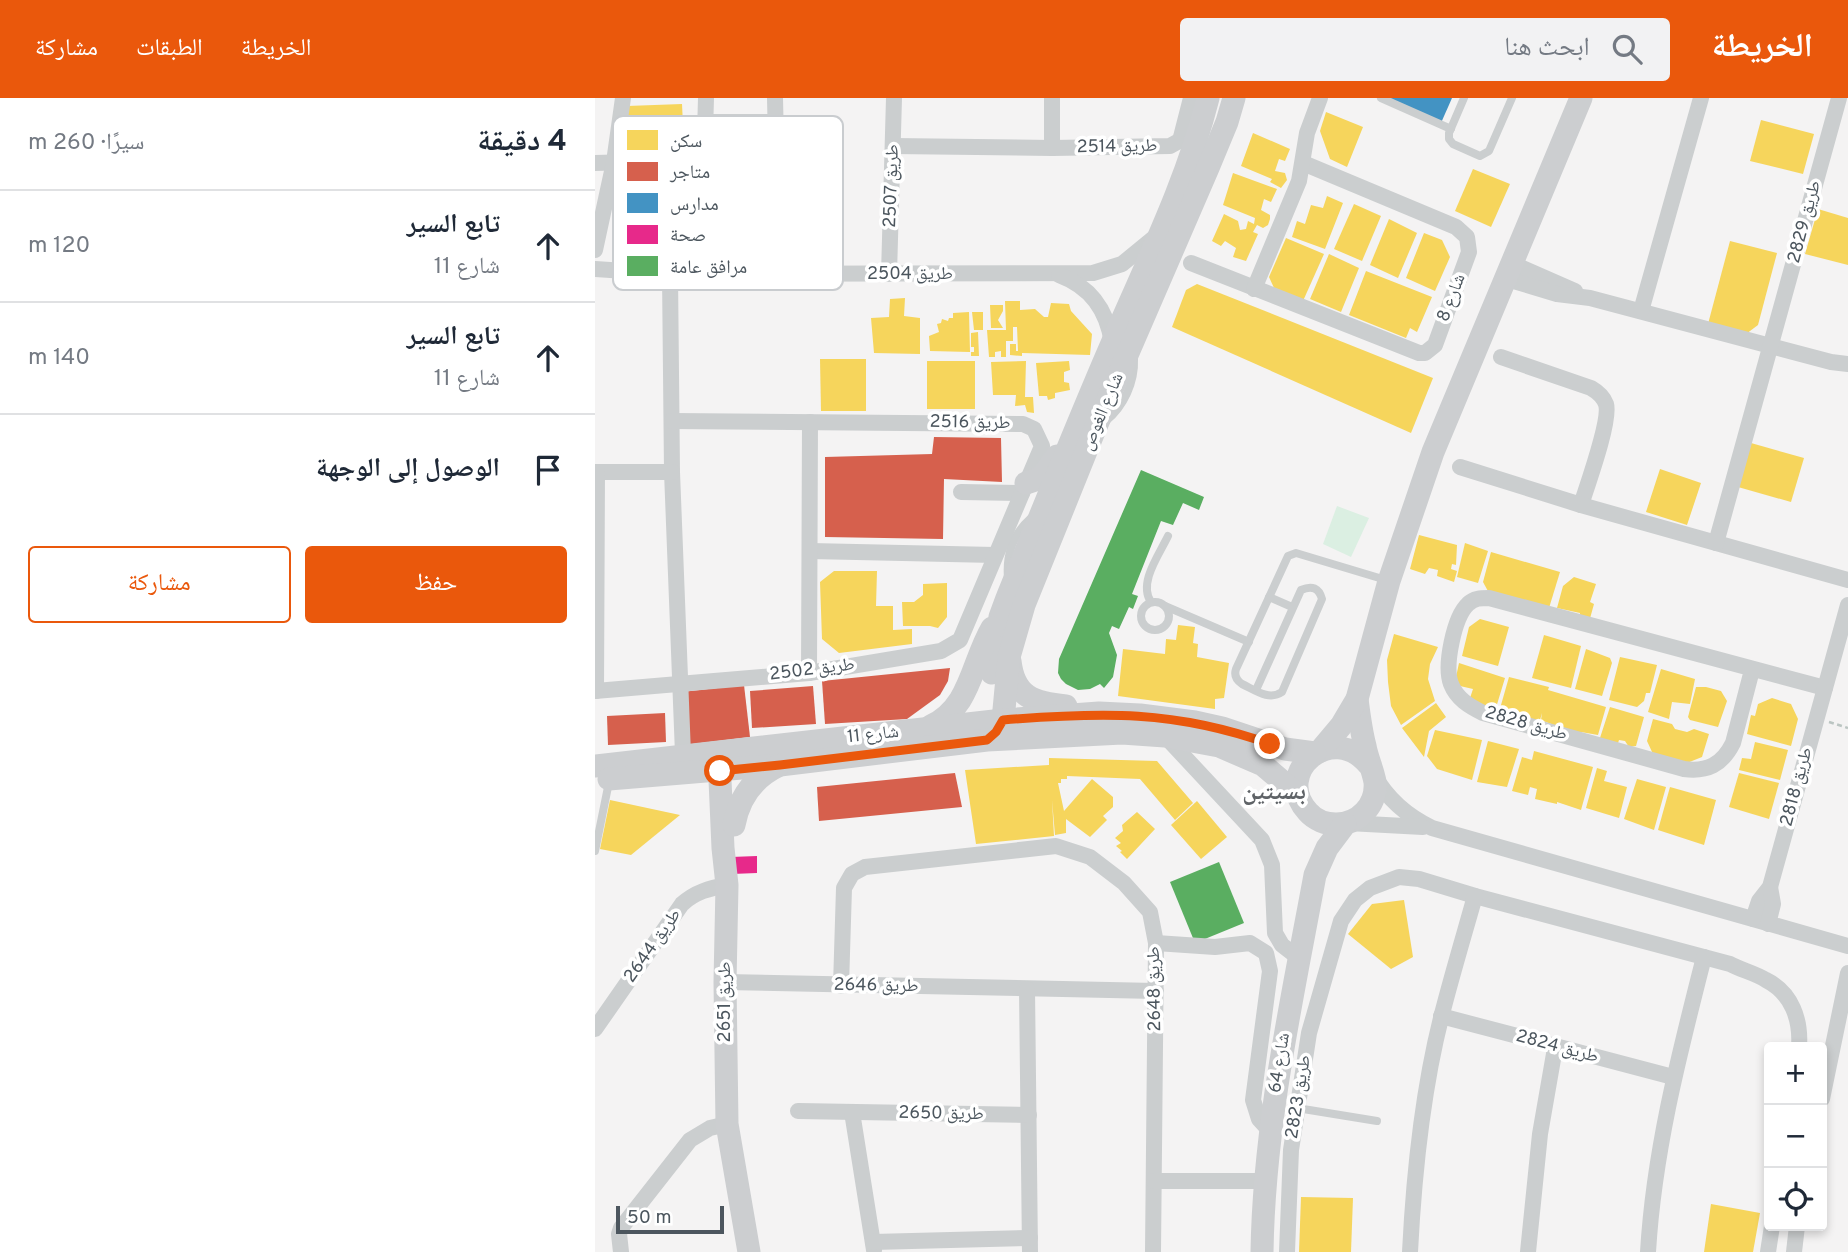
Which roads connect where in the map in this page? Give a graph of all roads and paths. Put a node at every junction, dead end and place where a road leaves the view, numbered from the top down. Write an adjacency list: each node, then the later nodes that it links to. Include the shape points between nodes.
1 (623, 98): 17 (street)
2 (706, 98): 18 (street)
3 (775, 98): 19 (street)
4 (894, 98): 22 (street, طريق 2507)
5 (1052, 98): 23 (street, طريق 2514)
6 (1191, 98): 23 (street, طريق 2514, via 1181,136 1170,146)
7 (1208, 98): 28 (street, شارع الغوص)
8 (1234, 98): 20 (street, شارع الغوص)
9 (1243, 98): 20 (street)
10 (1320, 98): 26 (street, via 1307,133)
11 (1381, 98): 21 (lane)
12 (1464, 98): 21 (lane)
13 (1512, 98): 21 (lane, via 1484,155 1451,142)
14 (1581, 98): 33 (street)
15 (1701, 98): 39 (street)
16 (1839, 98): 41 (street, طريق 2829)
17 (620, 116)
18 (705, 116)
19 (775, 116)
20 (1227, 122): 40 (street, شارع الغوص)
21 (1451, 129)
22 (893, 146): 23 (street, طريق 2514); 35 (street, طريق 2507)
23 (1052, 148)
24 (613, 162): 25 (street)
25 (595, 163)
26 (1303, 163): 37 (street); 37 (street, شارع 8, via 1463,231 1469,252 1435,345 1419,353)
27 (613, 167): 29 (street)
28 (1161, 232): 36 (street, طريق 2504, via 1122,264 1093,273); 40 (street, شارع الغوص)
29 (595, 250)
30 (1191, 263): 37 (street, شارع 8)
31 (595, 269): 32 (street, طريق 2504)
32 (613, 270)
33 (1510, 272): 39 (street, via 1557,294); 60 (street, via 1433,452)
34 (843, 274): 35 (street, طريق 2504)
35 (889, 274): 36 (street, طريق 2504)
36 (1057, 274): 40 (street, via 1095,299)
37 (1254, 289)
38 (670, 290): 46 (street)
39 (1641, 311): 41 (street)
40 (1121, 344): 48 (street, شارع الغوص); 69 (street, شارع الغوص, via 1095,429 1024,605)
41 (1771, 346): 43 (street); 56 (street, طريق 2829)
42 (1501, 357): 54 (street, via 1591,388 1603,398 1607,413)
43 (1831, 362): 44 (street); 45 (street)
44 (1848, 363)
45 (1848, 371)
46 (672, 421): 47 (street, طريق 2516); 51 (street)
47 (810, 422): 52 (street, طريق 2516, via 1023,424 1034,429 1042,446); 57 (street)
48 (1067, 447): 52 (street, via 1041,478); 66 (street, شارع الغوص)
49 (1460, 467): 54 (street)
50 (596, 472): 51 (street, طريق 2502); 75 (street, طريق 2502)
51 (672, 472): 72 (street)
52 (1024, 488): 53 (street); 58 (street, طريق 2516)
53 (961, 492)
54 (1581, 505): 56 (street)
55 (1168, 536): 62 (lane, via 1147,582)
56 (1716, 543): 59 (street)
57 (810, 551): 58 (street); 71 (street)
58 (995, 555): 68 (street, طريق 2516, via 960,640)
59 (1848, 580)
60 (1389, 581): 61 (lane, via 1296,553 1286,559); 76 (street)
61 (1269, 597): 65 (lane); 67 (lane)
62 (1151, 602): 63 (lane); 63 (lane, via 1141,612 1141,619 1151,629 1165,626)
63 (1165, 606): 67 (lane)
64 (1848, 606): 73 (street, طريق 2818)
65 (1292, 607): 74 (lane); 74 (lane, via 1301,590 1308,587 1320,592 1321,606 1282,692 1273,697)
66 (1000, 617): 78 (street, via 957,708); 79 (street, شارع الغوص, via 991,682)
67 (1249, 642): 74 (lane, via 1235,676)
68 (941, 651): 71 (street, طريق 2502)
69 (1009, 657): 77 (street, via 1015,682 1032,701); 79 (street, شارع الغوص)
70 (1752, 670): 70 (street, طريق 2828, via 1489,598 1472,601 1461,614 1448,669 1458,696 1483,713 1696,771 1719,763 1727,754); 73 (street, طريق 2828)
71 (809, 673): 72 (street, طريق 2502)
72 (681, 683): 75 (street, طريق 2502); 82 (street)
73 (1825, 688): 96 (street, طريق 2818, via 1770,887 1773,904)
74 (1256, 690)
75 (596, 691)
76 (1357, 699): 81 (street); 85 (street)
77 (1099, 713): 79 (street, شارع 11); 81 (street, شارع 11, via 1195,722 1285,749)
78 (926, 729): 79 (street, شارع 11); 83 (street, شارع 11)
79 (996, 730): 80 (street, شارع 11); 84 (street, شارع 11)
80 (1165, 736): 88 (street, شارع 11, via 1219,746 1249,758 1275,774); 100 (street, via 1262,840 1272,865 1275,933 1282,946)
81 (1318, 752): 85 (street, via 1347,749); 88 (street, via 1300,771 1297,787)
82 (683, 754): 83 (street, شارع 11); 87 (street, شارع 11)
83 (727, 760): 84 (street, شارع 11); 86 (street, شارع 11); 89 (street, طريق 2651)
84 (780, 765): 89 (street, via 748,789)
85 (1370, 768): 90 (street, via 1375,786 1371,802 1361,816); 91 (street, via 1396,805)
86 (662, 773): 87 (street, شارع 11); 89 (street, via 694,781 707,790)
87 (600, 775): 92 (lane)
88 (1302, 802): 90 (street, via 1311,815 1327,824); 93 (street, شارع 64)
89 (728, 822): 94 (street, طريق 2651)
90 (1345, 824): 91 (street); 93 (street, شارع 64)
91 (1432, 828): 96 (street)
92 (595, 851)
93 (1315, 875): 100 (street, شارع 64)
94 (727, 886): 103 (street, طريق 2651); 108 (street, طريق 2644, via 702,891 682,904)
95 (1475, 896): 99 (street, طريق 2823); 107 (street); 114 (street, طريق 2823, via 1431,883 1405,883 1375,892 1355,910 1334,945 1310,1033)
96 (1761, 921): 98 (street)
97 (1156, 943): 104 (street, طريق 2648, via 1150,912 1124,883 1090,857 1056,846 865,867 852,874 844,888); 106 (street, طريق 2648); 120 (street, via 1215,947 1250,943 1266,953 1270,971 1253,1100 1259,1119)
98 (1848, 946)
99 (1704, 957): 101 (street, طريق 2823); 113 (street)
100 (1300, 959): 120 (street, شارع 64)
101 (1730, 964): 109 (street, طريق 2823, via 1782,991 1794,1008); 110 (street, طريق 2823, via 1765,971 1794,993 1804,1014)
102 (1848, 973): 112 (street)
103 (725, 982): 104 (street, طريق 2646); 119 (street, طريق 2651)
104 (841, 986): 105 (street, طريق 2646)
105 (1027, 989): 106 (street, طريق 2646); 117 (street)
106 (1156, 991): 121 (street, طريق 2648)
107 (1441, 1016): 111 (street, طريق 2824); 132 (street, via 1422,1112)
108 (595, 1029)
109 (1799, 1042)
110 (1807, 1042)
111 (1555, 1048): 113 (street, طريق 2824); 133 (street, via 1540,1134)
112 (1827, 1075)
113 (1673, 1077): 134 (street, via 1652,1197)
114 (1297, 1108): 118 (lane); 131 (street, طريق 2823)
115 (798, 1111): 116 (street, طريق 2650)
116 (852, 1112): 117 (street, طريق 2650); 126 (street)
117 (1029, 1115): 125 (street)
118 (1377, 1121)
119 (727, 1124): 127 (street, طريق 2651); 128 (street, via 691,1140 621,1228)
120 (1271, 1131): 122 (street, شارع 64)
121 (1154, 1181): 122 (street); 129 (street, طريق 2648)
122 (1267, 1181): 130 (street, شارع 64)
123 (1771, 1231): 135 (street)
124 (1796, 1231): 136 (street)
125 (1030, 1245): 126 (street)
126 (874, 1247)
127 (746, 1251)
128 (621, 1252)
129 (1153, 1252)
130 (1262, 1252)
131 (1287, 1252)
132 (1410, 1252)
133 (1528, 1252)
134 (1648, 1252)
135 (1768, 1252)
136 (1794, 1252)

